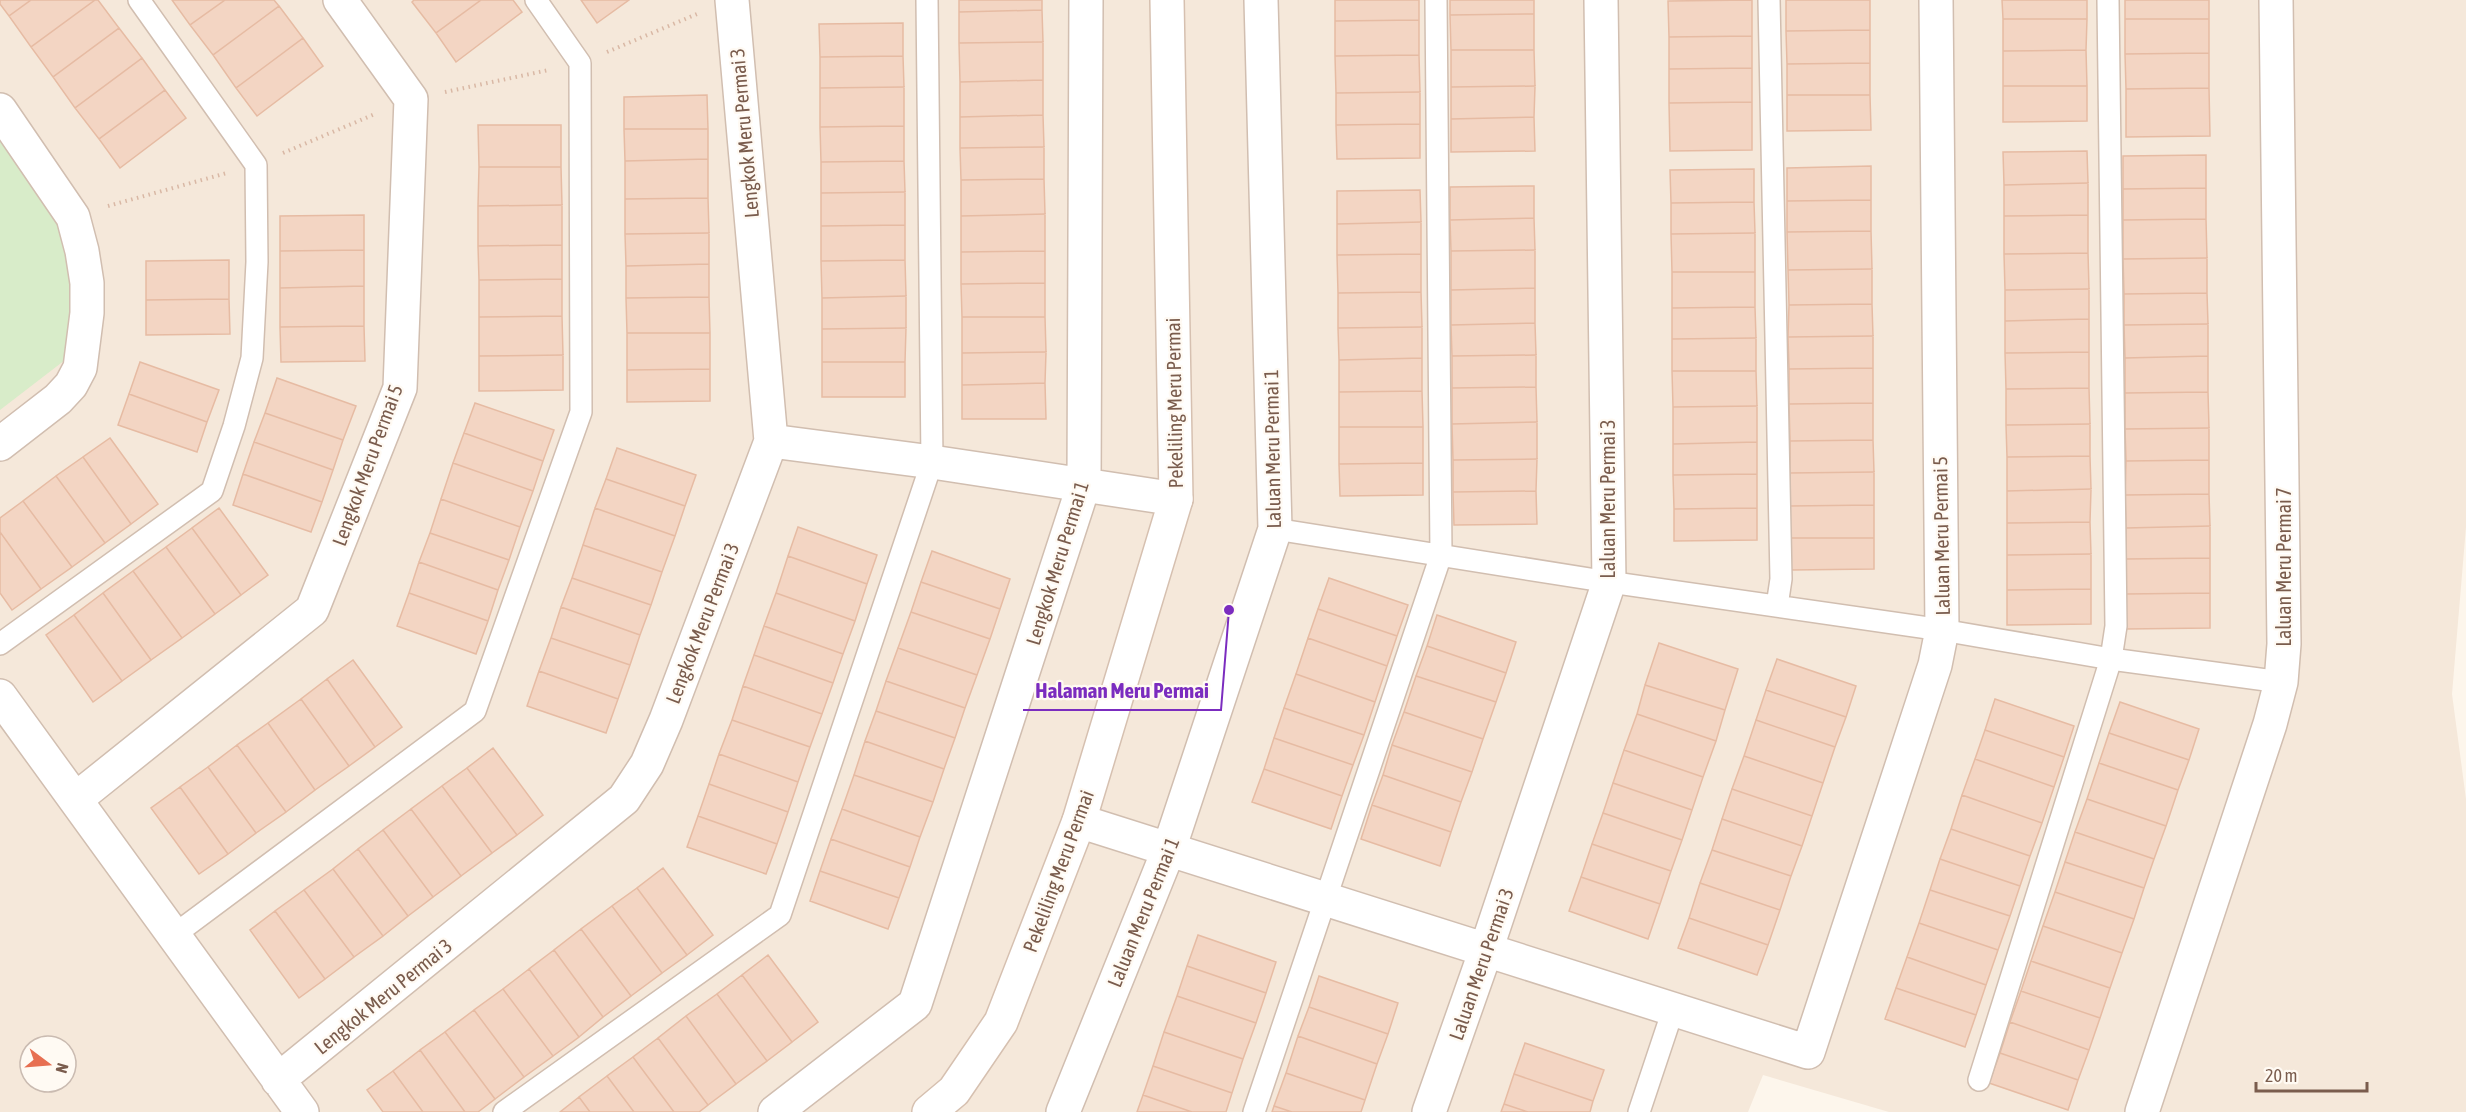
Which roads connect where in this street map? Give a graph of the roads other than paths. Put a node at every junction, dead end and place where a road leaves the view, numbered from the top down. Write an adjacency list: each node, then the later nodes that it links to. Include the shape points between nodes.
1 (139, 0): 26 (lane, via 256,165 257,262 252,358 212,491)
2 (340, 0): 30 (street, Lengkok Meru Permai 5, via 411,99 400,388 312,610)
3 (536, 0): 34 (lane, via 580,63 581,412 475,711)
4 (732, 0): 16 (street, Lengkok Meru Permai 3)
5 (927, 0): 18 (lane)
6 (1086, 0): 19 (street, Lengkok Meru Permai 1)
7 (1167, 0): 20 (street, Pekeliling Meru Permai)
8 (1261, 0): 21 (street, Laluan Meru Permai 1)
9 (1436, 0): 22 (lane)
10 (1602, 0): 23 (street, Laluan Meru Permai 3)
11 (1769, 0): 24 (lane, via 1780,567)
12 (1936, 0): 25 (street, Laluan Meru Permai 5)
13 (2108, 0): 27 (lane, via 2116,626)
14 (2276, 0): 28 (street, Laluan Meru Permai 7, via 2284,644)
15 (0, 110): 17 (street, via 73,217 87,283 80,368 71,385)
16 (771, 441): 18 (street); 37 (street, Lengkok Meru Permai 3, via 666,720 624,799)
17 (0, 444)
18 (932, 462): 19 (street); 40 (lane, via 780,915)
19 (1084, 484): 20 (street); 41 (street, Lengkok Meru Permai 1, via 915,1004)
20 (1176, 498): 31 (street, Pekeliling Meru Permai)
21 (1275, 529): 22 (lane); 32 (street, Laluan Meru Permai 1)
22 (1441, 555): 23 (lane); 33 (lane)
23 (1609, 582): 24 (lane); 35 (street, Laluan Meru Permai 3)
24 (1777, 606): 25 (lane)
25 (1942, 630): 27 (lane); 36 (street, Laluan Meru Permai 5, via 1931,677 1808,1052)
26 (0, 644)
27 (2112, 658): 28 (lane); 38 (lane)
28 (2281, 682): 47 (street, Laluan Meru Permai 7)
29 (0, 696): 30 (street)
30 (76, 799): 34 (street)
31 (1078, 821): 32 (street); 42 (street, Pekeliling Meru Permai, via 1000,1022 954,1091)
32 (1169, 849): 33 (street); 43 (street, Laluan Meru Permai 1)
33 (1327, 898): 35 (street); 44 (lane)
34 (174, 935): 37 (street)
35 (1486, 950): 36 (street); 45 (street, Laluan Meru Permai 3)
36 (1673, 1010): 46 (lane)
37 (279, 1080): 39 (street)
38 (1979, 1080)
39 (302, 1112)
40 (504, 1112)
41 (775, 1112)
42 (929, 1112)
43 (1063, 1112)
44 (1254, 1112)
45 (1429, 1112)
46 (1639, 1112)
47 (2142, 1112)

